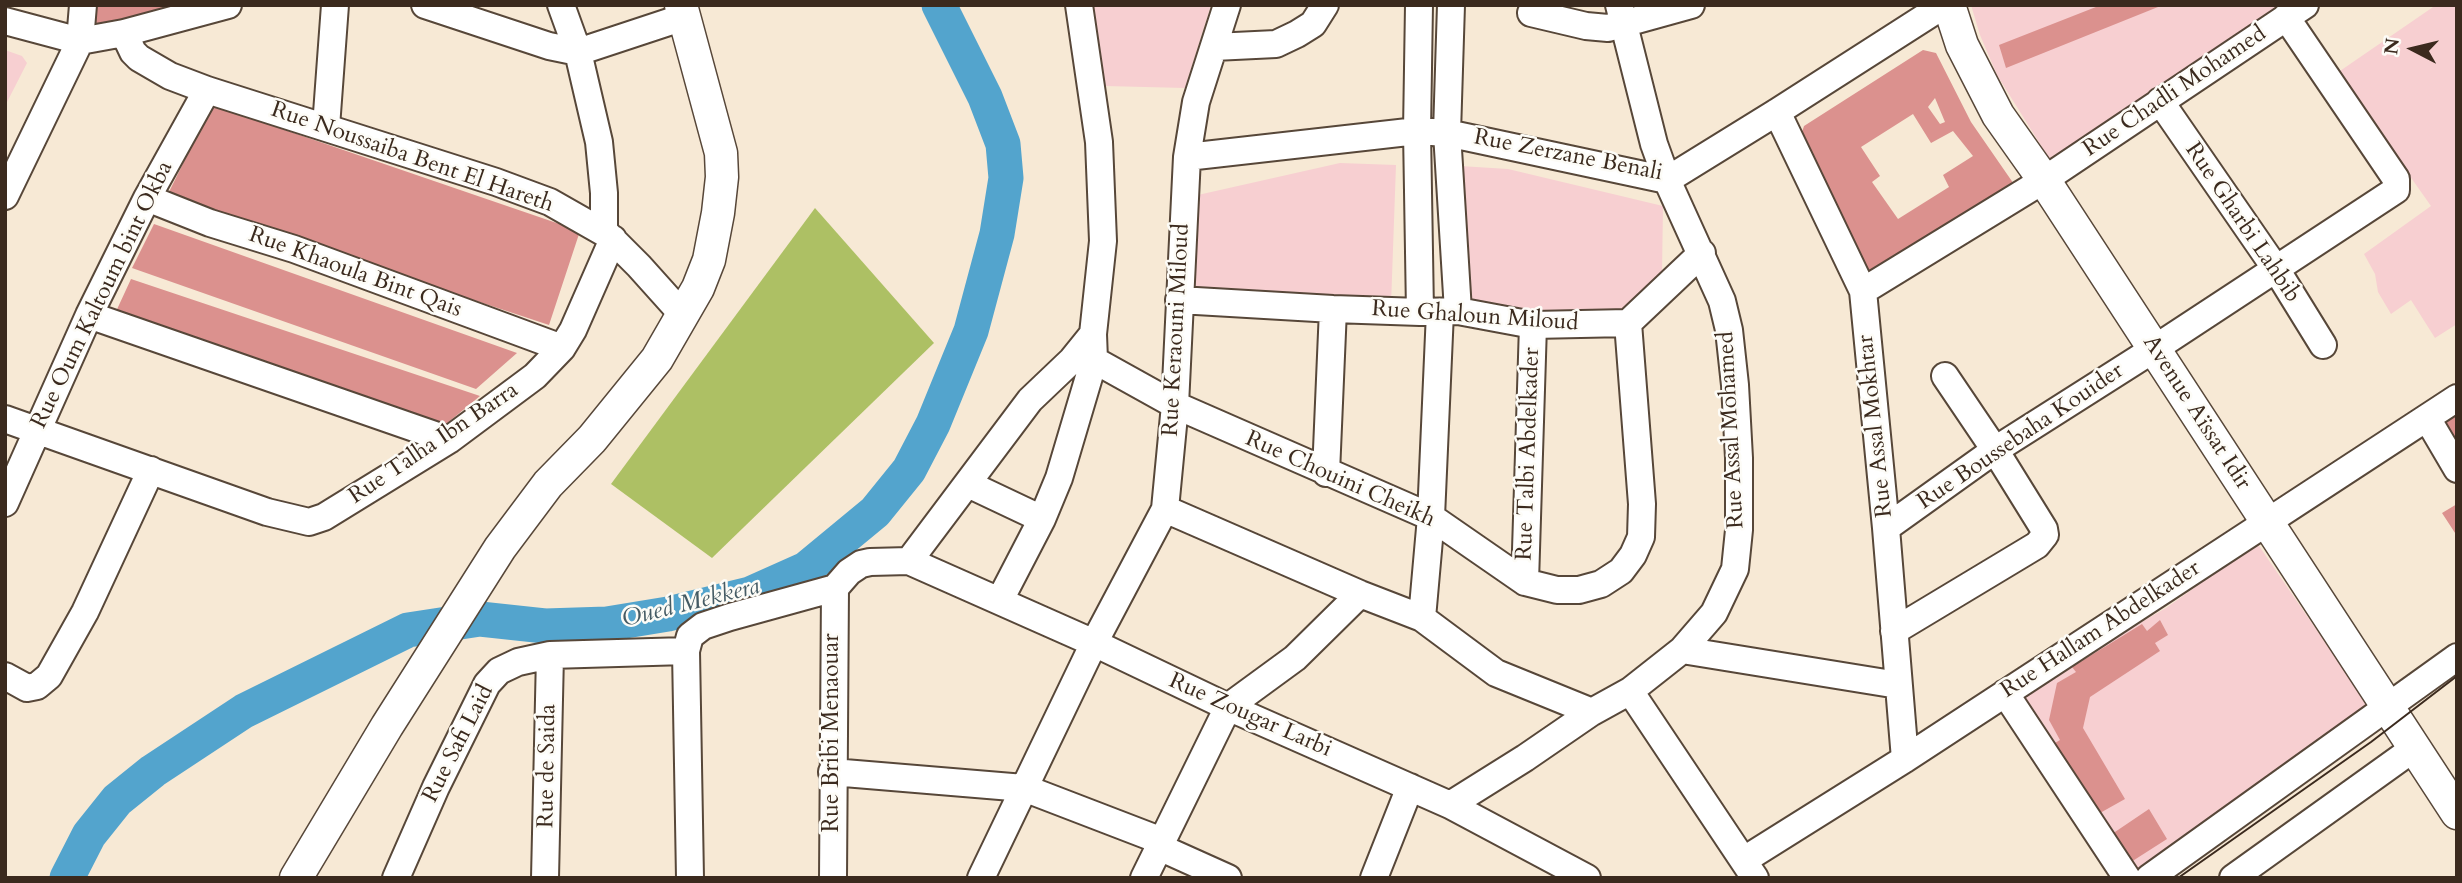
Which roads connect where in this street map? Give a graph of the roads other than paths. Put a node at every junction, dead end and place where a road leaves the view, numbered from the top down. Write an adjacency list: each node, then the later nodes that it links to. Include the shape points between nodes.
1 (83, 5): 19 (street)
2 (335, 5): 25 (street)
3 (425, 5): 21 (street)
4 (561, 5): 21 (street)
5 (1079, 5): 44 (street, via 1100,154 1103,241)
6 (1227, 5): 20 (street, Rue Keraouni Miloud)
7 (1325, 5): 20 (street, via 1313,23 1276,44)
8 (1419, 5): 26 (street)
9 (1451, 5): 27 (street)
10 (1691, 5): 16 (street)
11 (1946, 5): 24 (street, Rue Zerzane Benali); 30 (main road, Avenue Aïssat Idir, via 1998,115)
12 (218, 7): 18 (street)
13 (683, 11): 21 (street); 40 (main road, via 719,143 722,177 709,260)
14 (2296, 11): 23 (street, Rue Chadli Mohamed); 35 (street, Rue Boussebaha Kouider, via 2398,183 2394,191)
15 (1531, 13): 16 (street, via 1596,28)
16 (1622, 15): 29 (street, Rue Assal Mohamed)
17 (5, 21): 19 (street)
18 (124, 33): 19 (street); 22 (street, Rue Noussaiba Bent El Hareth, via 139,58)
19 (80, 41): 31 (street)
20 (1214, 47): 28 (street, Rue Keraouni Miloud, via 1196,102)
21 (578, 52): 33 (street, via 599,142)
22 (207, 90): 25 (street, Rue Noussaiba Bent El Hareth); 32 (street, Rue Oum Kaltoum bint Okba)
23 (2160, 101): 30 (street, Rue Chadli Mohamed); 35 (street, Rue Gharbi Lahbib)
24 (1777, 112): 29 (street, Rue Zerzane Benali); 36 (street, Rue Assal Mokhtar)
25 (326, 127): 33 (street, Rue Noussaiba Bent El Hareth, via 550,202)
26 (1417, 131): 27 (street, Rue Zerzane Benali); 28 (street, Rue Zerzane Benali); 39 (street)
27 (1447, 133): 29 (street, Rue Zerzane Benali); 39 (street)
28 (1187, 156): 37 (street, Rue Keraouni Miloud)
29 (1667, 180): 34 (street, Rue Assal Mohamed)
30 (2044, 180): 36 (street, Rue Chadli Mohamed); 47 (main road, Avenue Aïssat Idir)
31 (5, 196)
32 (147, 198): 41 (street, Rue Oum Kaltoum bint Okba); 46 (street, Rue Khaoula Bint Qais)
33 (608, 236): 40 (street, Rue Noussaiba Bent El Hareth); 46 (street, Rue Talha Ibn Barra)
34 (1702, 254): 42 (street); 75 (street, Rue Assal Mohamed, via 1729,330 1739,458 1739,530 1735,569 1726,591 1714,613)
35 (2276, 269): 45 (street, Rue Gharbi Lahbib); 47 (street, Rue Boussebaha Kouider)
36 (1863, 291): 66 (street, Rue Assal Mokhtar)
37 (1179, 300): 38 (street, Rue Ghaloun Miloud); 51 (street, Rue Keraouni Miloud)
38 (1333, 309): 39 (street, Rue Ghaloun Miloud); 59 (street)
39 (1439, 312): 43 (street, Rue Ghaloun Miloud); 63 (street)
40 (683, 315): 95 (main road, via 628,397 548,484 499,548)
41 (89, 316): 54 (street, Rue Oum Kaltoum bint Okba); 55 (street)
42 (1628, 323): 43 (street, Rue Ghaloun Miloud); 68 (street, Rue Chouini Cheikh, via 1641,537 1621,571 1601,584 1557,590)
43 (1533, 325): 68 (street, Rue Talbi Abdelkader)
44 (1093, 334): 48 (street); 60 (street, via 1030,400)
45 (2323, 345)
46 (562, 348): 55 (street, Rue Talha Ibn Barra, via 535,376)
47 (2154, 349): 56 (street, Rue Boussebaha Kouider); 65 (main road, Avenue Aïssat Idir)
48 (1094, 360): 51 (street, Rue Chouini Cheikh); 64 (street, via 1066,460)
49 (1945, 376): 56 (street)
50 (2457, 398): 52 (street, Rue Hallam Abdelkader)
51 (1175, 405): 59 (street, Rue Chouini Cheikh); 62 (street, Rue Keraouni Miloud)
52 (2427, 418): 57 (street); 65 (street, Rue Hallam Abdelkader)
53 (5, 419): 54 (street, Rue Talha Ibn Barra)
54 (36, 431): 58 (street, Rue Talha Ibn Barra); 61 (street, Rue Oum Kaltoum bint Okba)
55 (449, 440): 58 (street, Rue Talha Ibn Barra, via 309,522 267,512)
56 (1995, 450): 66 (street, Rue Boussebaha Kouider); 73 (street, via 2044,529 2043,540)
57 (2457, 469)
58 (151, 470): 79 (street, via 85,612 49,676 37,686)
59 (1326, 473): 63 (street, Rue Chouini Cheikh)
60 (968, 484): 64 (street); 67 (street)
61 (5, 503)
62 (1165, 509): 70 (street); 74 (street, Rue Keraouni Miloud)
63 (1431, 517): 68 (street, Rue Chouini Cheikh); 72 (street)
64 (1042, 519): 71 (street)
65 (2268, 522): 82 (street, Rue Hallam Abdelkader); 83 (main road, Avenue Aïssat Idir)
66 (1886, 528): 73 (street, Rue Assal Mokhtar)
67 (909, 561): 69 (street, via 861,564); 71 (street, Rue Zougar Larbi)
68 (1525, 582)
69 (835, 588): 76 (street, via 704,626 690,636); 88 (street, Rue Bribi Menaouar)
70 (1360, 594): 72 (street); 84 (street, via 1295,658)
71 (1000, 600): 74 (street, Rue Zougar Larbi)
72 (1422, 618): 85 (street, via 1496,673)
73 (1894, 631): 80 (street, Rue Assal Mokhtar)
74 (1094, 643): 84 (street, Rue Zougar Larbi); 90 (street, Rue Keraouni Miloud)
75 (1682, 650): 80 (street); 81 (street, Rue Assal Mohamed)
76 (686, 651): 77 (street, Rue Safi Laid); 98 (street)
77 (550, 655): 96 (street, Rue Safi Laid, via 518,662 499,671 487,684); 97 (street, Rue de Saida)
78 (2452, 664): 83 (street)
79 (16, 682)
80 (1898, 685): 87 (street, Rue Assal Mokhtar)
81 (1630, 691): 85 (street, Rue Assal Mohamed); 94 (street)
82 (2005, 693): 87 (street, Rue Hallam Abdelkader); 105 (street)
83 (2387, 706): 86 (main road, Avenue Aïssat Idir); 106 (street)
84 (1228, 707): 89 (street, Rue Zougar Larbi); 93 (street)
85 (1592, 712): 91 (street, Rue Assal Mohamed)
86 (2413, 749): 92 (main road, Avenue Aïssat Idir); 107 (street)
87 (1905, 759): 94 (street, Rue Hallam Abdelkader)
88 (832, 772): 90 (street); 99 (street, Rue Bribi Menaouar)
89 (1410, 787): 91 (street, Rue Zougar Larbi); 103 (street)
90 (1024, 788): 93 (street); 100 (street, Rue Keraouni Miloud)
91 (1450, 805): 104 (street, Rue Zougar Larbi)
92 (2457, 813)
93 (1161, 844): 101 (street); 102 (street)
94 (1749, 869)
95 (296, 878)
96 (396, 878)
97 (545, 878)
98 (690, 878)
99 (833, 878)
100 (981, 878)
101 (1144, 878)
102 (1228, 878)
103 (1374, 878)
104 (1587, 878)
105 (2127, 878)
106 (2148, 878)
107 (2233, 878)

